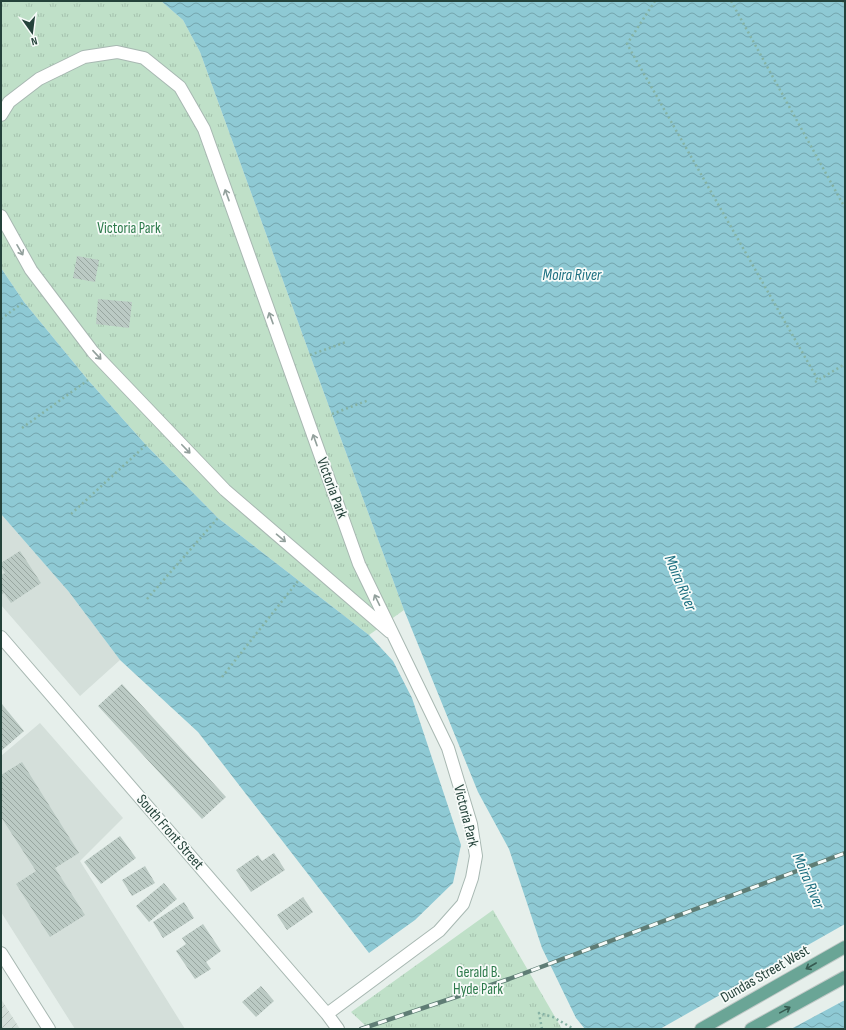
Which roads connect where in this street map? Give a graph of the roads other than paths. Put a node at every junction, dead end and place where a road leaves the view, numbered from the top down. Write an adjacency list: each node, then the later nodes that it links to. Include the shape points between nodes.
1 (1, 115): 3 (street, Victoria Park, one-way to 1, via 359,564 204,129 180,87 144,58 117,52 84,57 39,79 9,102)
2 (1, 216): 3 (street, Victoria Park, one-way to 3, via 31,270 93,352 225,490)
3 (394, 636): 8 (street, Victoria Park, via 448,748 471,824 476,856 463,904 439,931)
4 (1, 637): 8 (street, South Front Street)
5 (845, 947): 11 (main road, Dundas Street West, one-way to 11)
6 (1, 953): 9 (street)
7 (845, 977): 12 (main road, one-way to 7)
8 (327, 1014): 10 (street, South Front Street)
9 (49, 1029)
10 (338, 1029)
11 (701, 1029)
12 (751, 1029)

